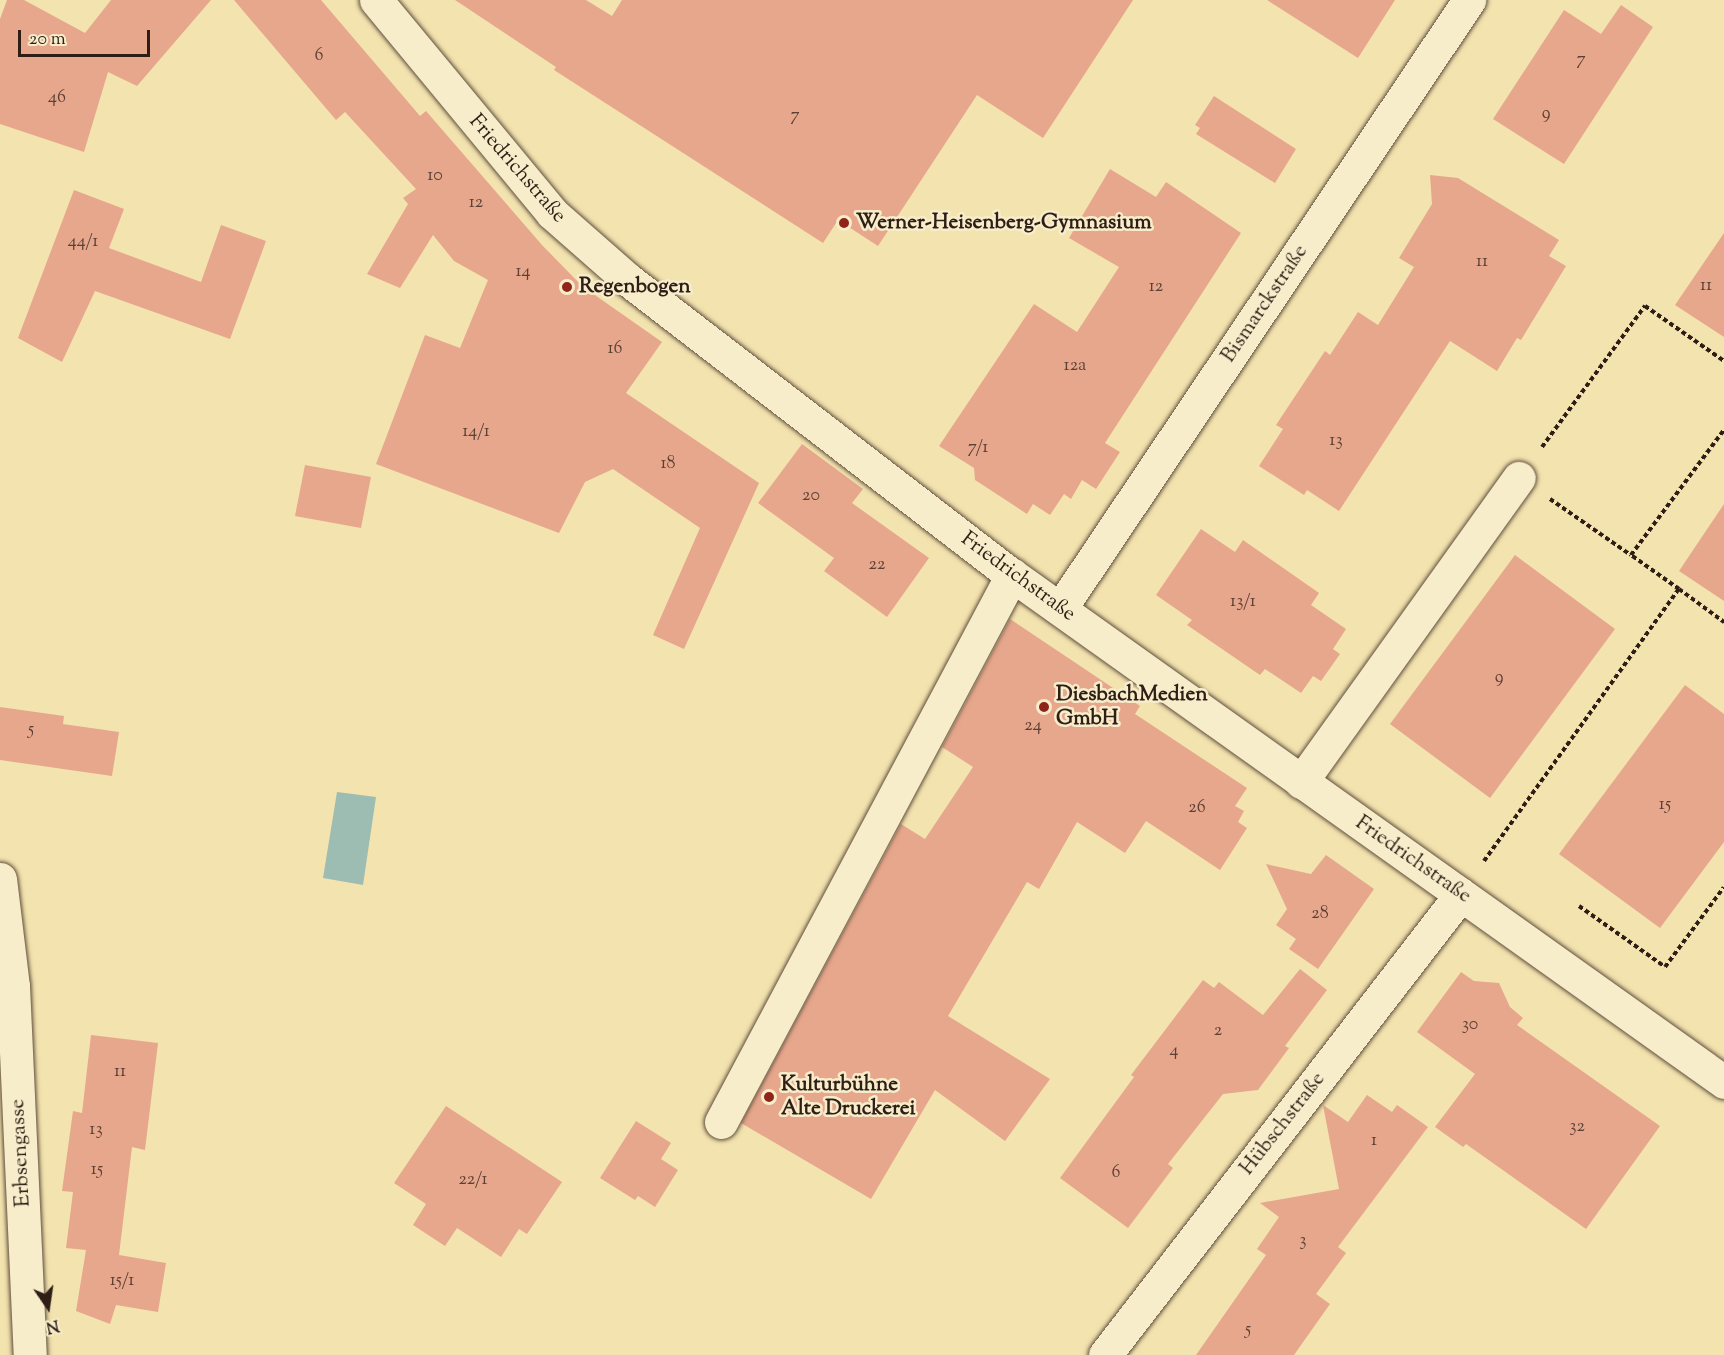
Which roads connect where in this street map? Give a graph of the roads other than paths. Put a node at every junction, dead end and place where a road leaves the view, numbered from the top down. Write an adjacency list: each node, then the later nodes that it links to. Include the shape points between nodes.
1 (376, 0): 4 (street, Friedrichstraße, via 552,213 627,279)
2 (1469, 0): 5 (street, Bismarckstraße)
3 (1519, 478): 6 (street)
4 (1012, 575): 5 (street, Friedrichstraße); 10 (street)
5 (1060, 609): 6 (street, Friedrichstraße)
6 (1301, 782): 8 (street, Friedrichstraße)
7 (0, 879): 11 (street, Erbsengasse, via 13,986)
8 (1461, 894): 9 (street, Friedrichstraße); 12 (street, Hübschstraße)
9 (1724, 1082)
10 (721, 1122)
11 (30, 1355)
12 (1105, 1355)

